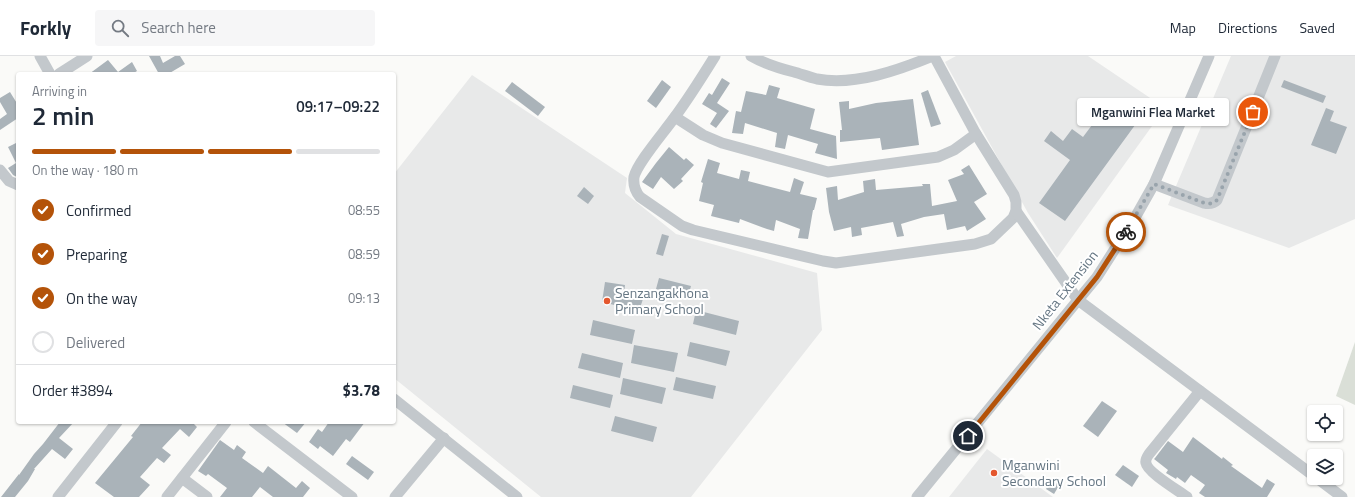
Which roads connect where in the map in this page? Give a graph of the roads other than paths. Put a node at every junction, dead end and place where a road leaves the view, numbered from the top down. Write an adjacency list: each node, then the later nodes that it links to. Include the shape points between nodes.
1 (40, 56): 8 (street)
2 (87, 56): 9 (street)
3 (715, 56): 10 (street)
4 (751, 56): 5 (street, via 772,66 818,79 832,80 891,72)
5 (933, 56): 11 (street)
6 (1209, 56): 14 (street, Nketa Extension)
7 (1275, 56): 14 (street, via 1217,200 1214,203 1204,203)
8 (49, 72)
9 (62, 72)
10 (676, 116): 11 (street, via 703,135 722,143 828,172 938,157 954,150); 15 (street, via 639,166 634,184 640,197 682,226 693,230 836,262 985,242 1008,224)
11 (976, 134): 15 (street, via 1014,195)
12 (0, 170): 13 (street, via 9,181)
13 (16, 183)
14 (1154, 184): 16 (street, Nketa Extension, via 1097,277)
15 (1016, 211): 16 (street)
16 (1078, 300): 17 (street); 32 (street, Nketa Extension)
17 (1200, 390): 23 (street); 33 (street, via 1149,454 1146,462 1151,471)
18 (396, 401): 22 (street)
19 (115, 424): 26 (street)
20 (224, 424): 24 (street)
21 (257, 424): 29 (street)
22 (444, 438): 30 (street); 31 (street)
23 (1307, 471)
24 (182, 478): 27 (street); 28 (street)
25 (1326, 485): 34 (street)
26 (58, 497)
27 (167, 497)
28 (207, 497)
29 (352, 497)
30 (394, 497)
31 (517, 497)
32 (917, 497)
33 (1187, 497)
34 (1342, 497)

